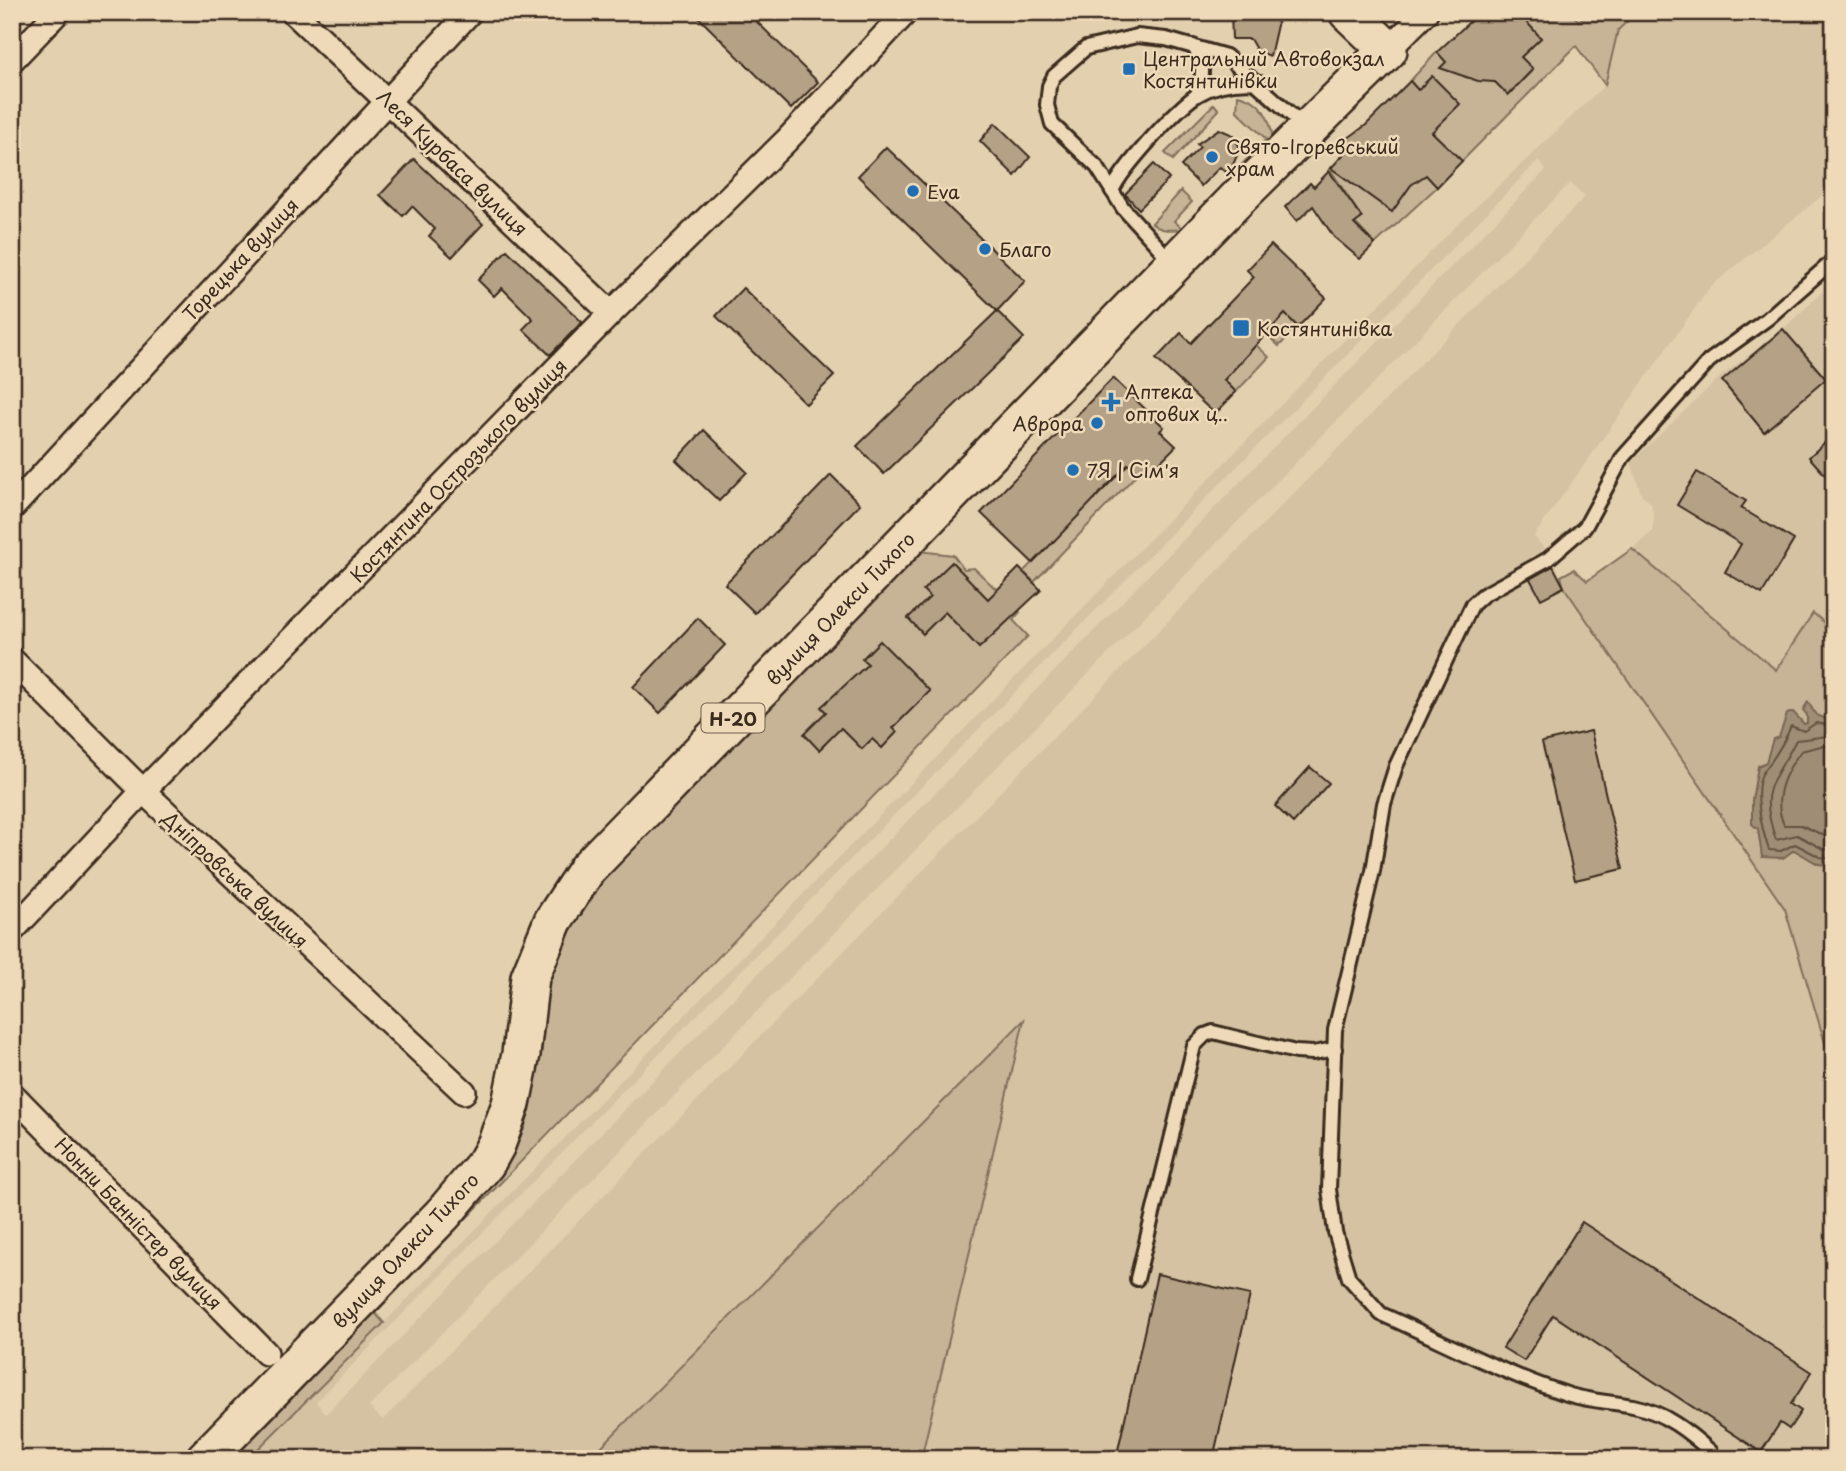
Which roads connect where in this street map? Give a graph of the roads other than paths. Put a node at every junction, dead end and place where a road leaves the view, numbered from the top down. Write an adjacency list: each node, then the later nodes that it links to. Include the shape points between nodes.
1 (58, 12): 9 (street)
2 (293, 12): 12 (street, Леся Курбаса вулиця)
3 (470, 12): 12 (street, Торецька вулиця)
4 (906, 12): 17 (street, Костянтина Острозького вулиця, via 786,141)
5 (1348, 12): 8 (main road)
6 (1426, 12): 8 (street, вулиця Олекси Тихого)
7 (1193, 46): 10 (lane, via 1226,56); 11 (lane, via 1201,57 1203,76); 14 (lane, via 1137,36 1110,41 1086,48 1049,86 1049,116 1097,167)
8 (1388, 50): 13 (main road, вулиця Олекси Тихого / Н-20)
9 (12, 60)
10 (1260, 83): 11 (lane, via 1225,84); 13 (lane)
11 (1197, 95): 14 (lane, via 1119,173)
12 (387, 99): 17 (street, Леся Курбаса вулиця); 18 (street, Торецька вулиця)
13 (1308, 130): 16 (main road, вулиця Олекси Тихого / Н-20)
14 (1112, 191): 16 (lane)
15 (1834, 260): 22 (lane, via 1767,319 1709,361 1623,457 1585,527 1548,559 1472,605 1401,754 1384,804 1335,1030)
16 (1174, 264): 27 (main road, вулиця Олекси Тихого / Н-20, via 587,869 553,921 530,977 511,1104 486,1163 444,1213)
17 (611, 313): 20 (street, Костянтина Острозького вулиця)
18 (12, 508)
19 (12, 660): 20 (street, Дніпровська вулиця)
20 (143, 792): 21 (street, Костянтина Острозького вулиця); 23 (street, Дніпровська вулиця)
21 (12, 931)
22 (1335, 1049): 25 (lane, via 1296,1052 1213,1032 1194,1046); 28 (lane, via 1329,1189 1340,1256 1363,1297 1381,1314 1547,1386 1664,1417 1693,1435 1711,1452)
23 (464, 1092)
24 (12, 1094): 26 (street, Нонни Банністер вулиця)
25 (1137, 1279)
26 (266, 1353)
27 (205, 1459)
28 (1712, 1459)

